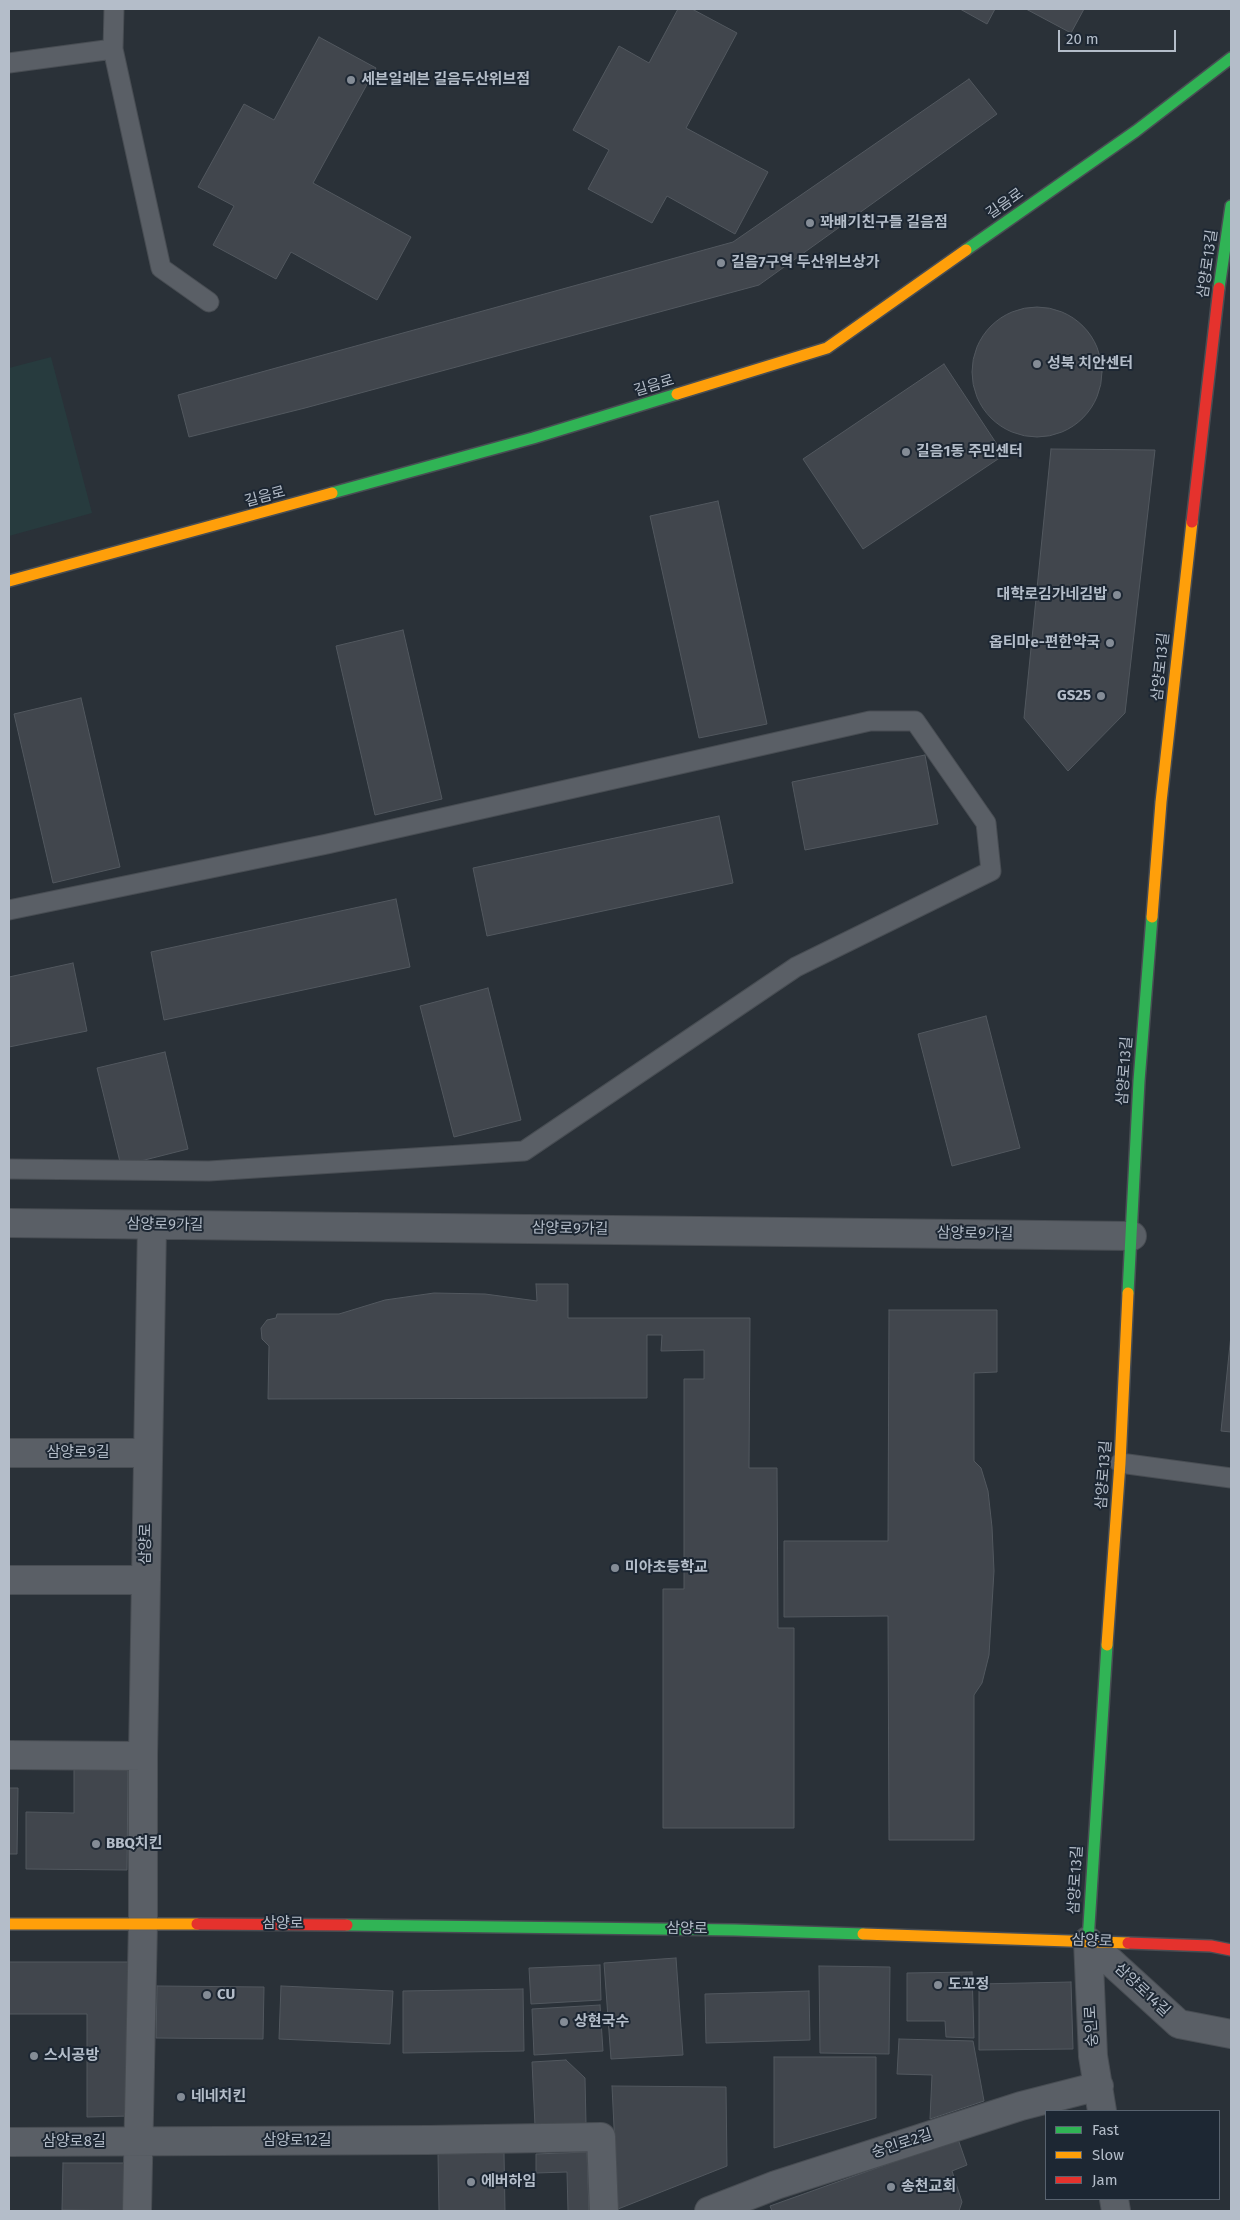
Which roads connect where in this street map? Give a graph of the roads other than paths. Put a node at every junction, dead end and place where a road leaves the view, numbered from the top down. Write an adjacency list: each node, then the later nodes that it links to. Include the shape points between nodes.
1 (114, 9): 2 (lane)
2 (113, 50): 4 (lane); 6 (lane, via 161,268)
3 (1231, 58): 7 (street, 길음로, via 1136,131 827,348 533,438)
4 (9, 62)
5 (1231, 206): 12 (street, 삼양로13길, via 1211,344 1161,802 1139,1081)
6 (209, 302)
7 (9, 581)
8 (9, 910): 9 (lane, via 328,844 870,721 916,721 986,823 991,872 796,967 524,1151 209,1171)
9 (9, 1169)
10 (9, 1223): 11 (street, 삼양로9가길)
11 (152, 1225): 12 (street, 삼양로9가길); 14 (street, 삼양로)
12 (1132, 1236): 15 (street, 삼양로13길)
13 (9, 1453): 14 (street, 삼양로9길)
14 (147, 1454): 18 (street, 삼양로)
15 (1120, 1463): 16 (lane); 23 (street, 삼양로13길)
16 (1231, 1478)
17 (9, 1580): 18 (street)
18 (146, 1580): 20 (street, 삼양로)
19 (9, 1755): 20 (street)
20 (143, 1756): 21 (street, 삼양로)
21 (143, 1923): 22 (street, 삼양로); 23 (street, 삼양로, via 735,1930); 28 (street)
22 (9, 1924)
23 (1088, 1941): 24 (street, 삼양로, via 1211,1946); 25 (street, 삼양로14길, via 1179,2024); 26 (street, 숭인로, via 1093,2056)
24 (1231, 1950)
25 (1231, 2034)
26 (1100, 2099): 31 (street, 숭인로2길, via 1021,2106 776,2185)
27 (9, 2142): 28 (street, 삼양로8길)
28 (139, 2142): 29 (street); 30 (street, 삼양로12길, via 600,2137)
29 (137, 2211)
30 (604, 2211)
31 (709, 2211)

